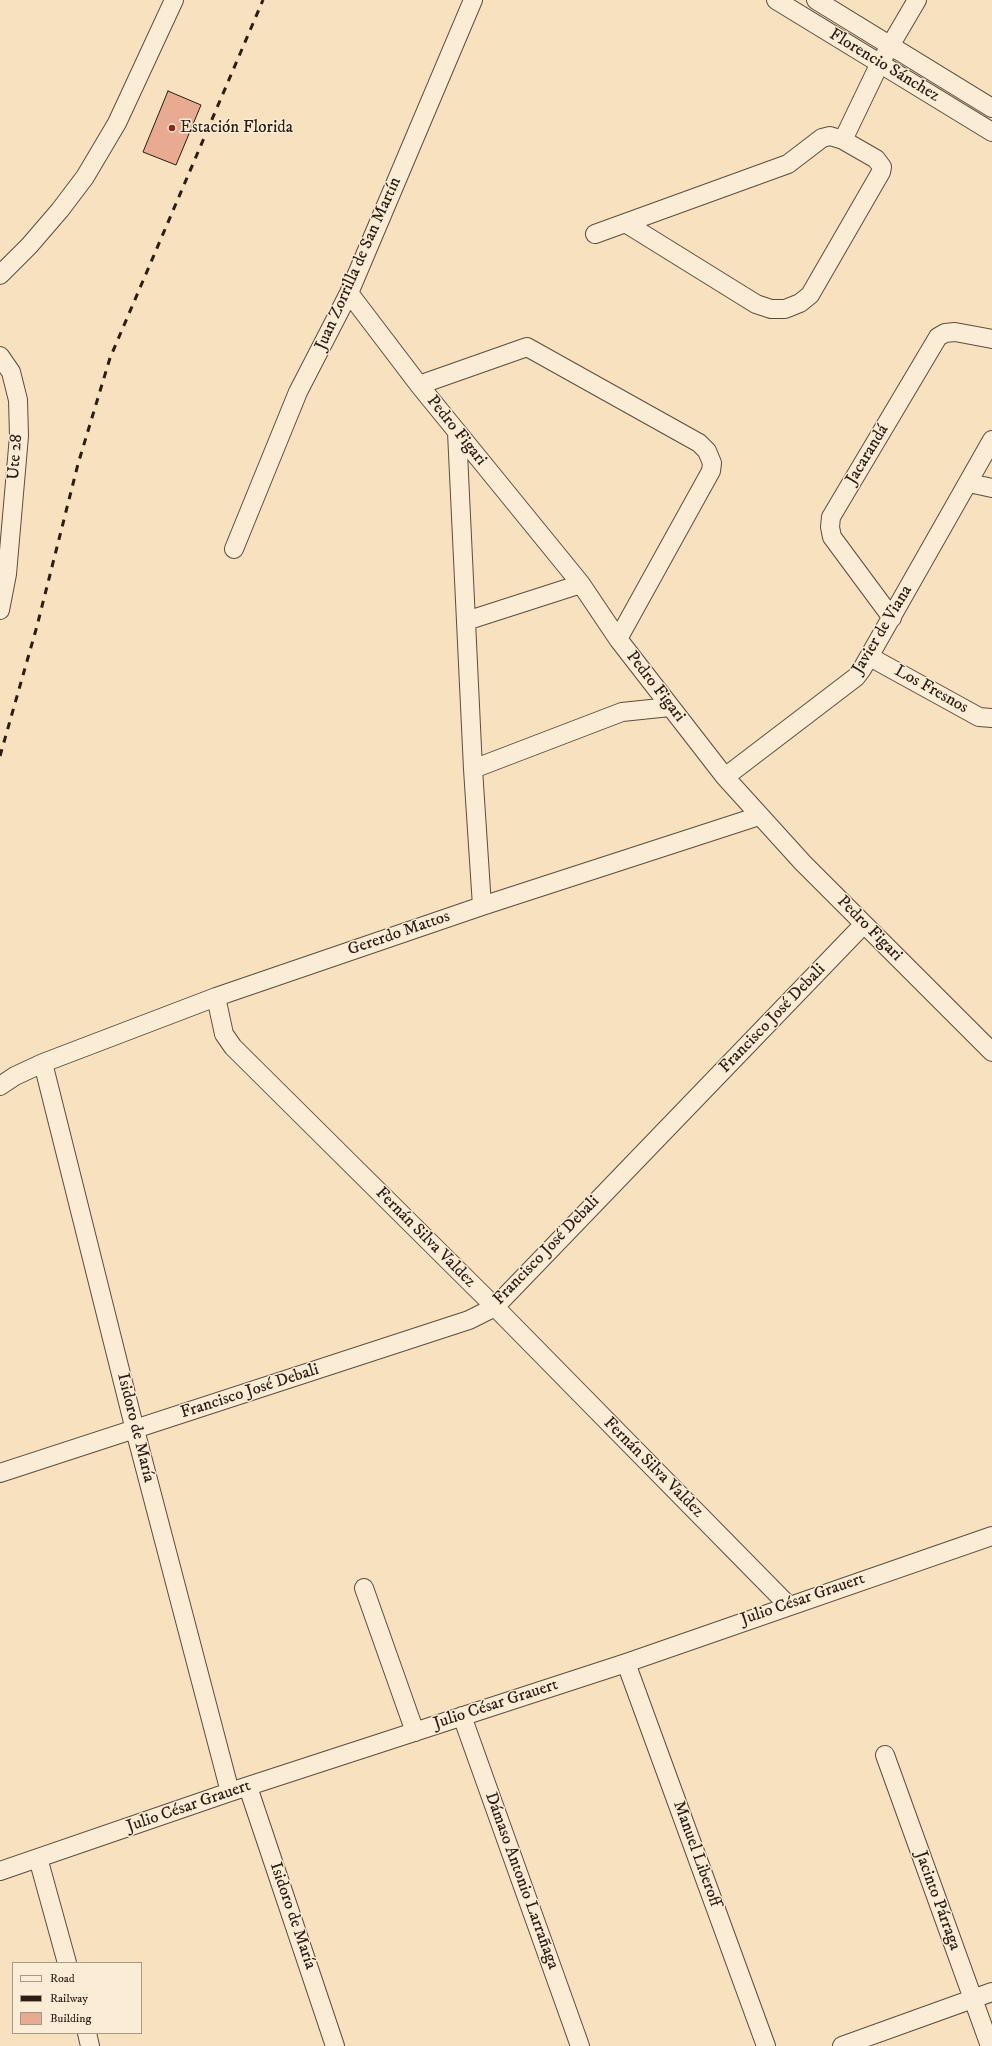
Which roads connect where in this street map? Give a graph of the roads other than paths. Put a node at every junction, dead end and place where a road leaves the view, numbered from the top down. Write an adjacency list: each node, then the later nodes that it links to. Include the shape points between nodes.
1 (174, 0): 13 (street, via 117,123 89,171 60,210)
2 (473, 0): 14 (street, Juan Zorrilla de San Martín)
3 (776, 0): 7 (street, Florencio Sánchez)
4 (816, 0): 6 (street, Florencio Sánchez)
5 (917, 0): 6 (street)
6 (890, 45): 7 (street); 8 (street, Florencio Sánchez)
7 (880, 63): 9 (street, Florencio Sánchez); 10 (street)
8 (992, 108)
9 (992, 132)
10 (843, 140): 11 (street, via 830,136 822,138 788,164); 11 (street, via 876,159 882,167 881,172 810,295 793,307 771,309 756,304)
11 (627, 224): 12 (street)
12 (595, 234)
13 (0, 275)
14 (349, 293): 17 (street, Pedro Figari); 22 (street, Juan Zorrilla de San Martín, via 298,392)
15 (992, 339): 25 (street, Jacarandá, via 955,332 944,333 938,338 831,517 830,527 835,541)
16 (0, 356): 24 (street, Ute 28, via 11,372 18,400 19,436 7,574)
17 (419, 385): 18 (street, Pedro Figari); 27 (street, via 527,346 699,443 707,451 712,463 711,471)
18 (457, 432): 23 (street, Pedro Figari); 26 (street)
19 (992, 440): 20 (street, Javier de Viana)
20 (969, 483): 21 (street); 25 (street, Javier de Viana)
21 (992, 488)
22 (234, 549)
23 (581, 584): 26 (street); 27 (street, Pedro Figari)
24 (0, 610)
25 (892, 618): 28 (street, Javier de Viana)
26 (466, 621): 31 (street)
27 (618, 639): 29 (street, Pedro Figari)
28 (870, 657): 30 (street, Los Fresnos, via 979,717); 32 (street, Javier de Viana, via 856,678)
29 (670, 707): 31 (street, via 622,712); 32 (street, Pedro Figari)
30 (992, 718)
31 (473, 769): 34 (street)
32 (726, 777): 33 (street, Pedro Figari)
33 (759, 816): 34 (street, Gererdo Mattos); 35 (street, Pedro Figari)
34 (482, 906): 36 (street, Gererdo Mattos)
35 (864, 924): 37 (street, Pedro Figari); 40 (street, Francisco José Debali)
36 (216, 997): 38 (street, Gererdo Mattos); 40 (street, Fernán Silva Valdez, via 224,1034 233,1047)
37 (992, 1052)
38 (43, 1063): 39 (street, via 14,1076); 41 (street, Isidoro de María)
39 (0, 1086)
40 (495, 1307): 41 (street, Francisco José Debali, via 469,1320); 45 (street, Fernán Silva Valdez)
41 (135, 1430): 42 (street, Francisco José Debali); 51 (street, Isidoro de María)
42 (0, 1473)
43 (992, 1536): 45 (street, Julio César Grauert)
44 (364, 1588): 48 (street)
45 (788, 1605): 46 (street, Julio César Grauert)
46 (626, 1663): 47 (street, Julio César Grauert); 61 (street, Manuel Liberoff)
47 (462, 1716): 48 (street, Julio César Grauert); 60 (street, Dámaso Antonio Larrañaga)
48 (415, 1732): 50 (street, Julio César Grauert)
49 (885, 1755): 56 (street, Jacinto Párraga)
50 (248, 1787): 51 (street, Julio César Grauert); 59 (street, Isidoro de María)
51 (230, 1792): 52 (street, Julio César Grauert)
52 (38, 1858): 53 (street, Julio César Grauert); 54 (street)
53 (0, 1871)
54 (67, 1962)
55 (992, 1992): 56 (street)
56 (973, 1999): 62 (street); 63 (street, Jacinto Párraga)
57 (86, 2034): 58 (street)
58 (90, 2046)
59 (335, 2046)
60 (580, 2046)
61 (766, 2046)
62 (842, 2046)
63 (990, 2046)

